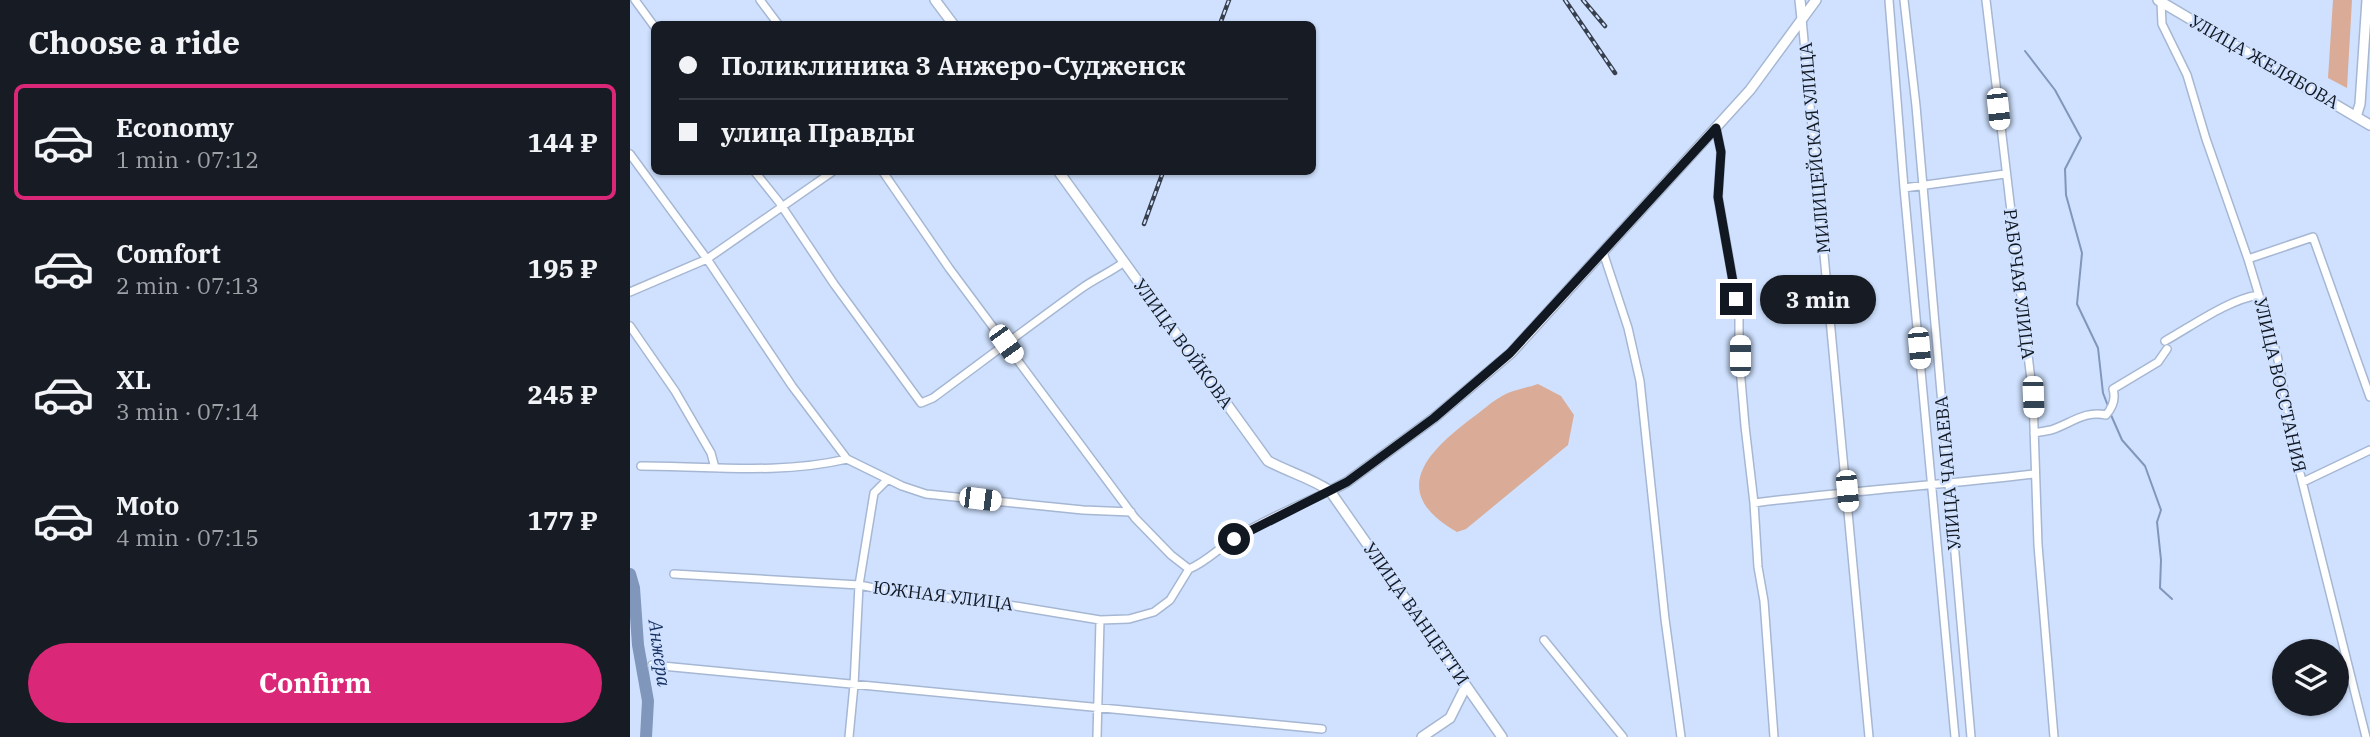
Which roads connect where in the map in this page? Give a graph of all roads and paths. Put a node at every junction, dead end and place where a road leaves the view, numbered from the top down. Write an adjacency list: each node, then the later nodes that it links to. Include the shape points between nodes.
1 (635, 0): 14 (street)
2 (760, 0): 12 (street)
3 (935, 0): 13 (street)
4 (1800, 0): 11 (street)
5 (1816, 0): 11 (street)
6 (1889, 0): 25 (street, УЛИЦА ЧАПАЕВА)
7 (1904, 0): 24 (street, УЛИЦА ЧАПАЕВА)
8 (1986, 0): 19 (street, РАБОЧАЯ УЛИЦА)
9 (2367, 0): 15 (street)
10 (2159, 1): 15 (street, УЛИЦА ЖЕЛЯБОВА); 29 (street, УЛИЦА ВОССТАНИЯ, via 2162,24 2187,75)
11 (1802, 19): 17 (street); 47 (street, МИЛИЦЕЙСКАЯ УЛИЦА)
12 (776, 21)
13 (951, 21)
14 (651, 22)
15 (2356, 117): 16 (street, УЛИЦА ЖЕЛЯБОВА)
16 (2370, 125)
17 (1716, 128): 27 (street); 48 (street, via 1721,152 1718,197 1739,315)
18 (630, 154): 28 (street)
19 (2005, 174): 24 (street); 36 (street, РАБОЧАЯ УЛИЦА)
20 (757, 175): 26 (street)
21 (828, 175): 26 (street)
22 (885, 175): 34 (street)
23 (1061, 175): 30 (street, УЛИЦА ВОЙКОВА)
24 (1923, 185): 25 (street); 44 (street, УЛИЦА ЧАПАЕВА)
25 (1904, 188): 45 (street, УЛИЦА ЧАПАЕВА)
26 (783, 207): 28 (street); 34 (street, via 921,403)
27 (1603, 252): 46 (street, via 1510,353 1434,418); 65 (street, via 1640,381)
28 (707, 259): 31 (street); 38 (street)
29 (2248, 259): 32 (street, УЛИЦА ВОССТАНИЯ); 35 (street, via 2313,237)
30 (1124, 262): 34 (street); 46 (street, УЛИЦА ВОЙКОВА, via 1268,461)
31 (630, 292)
32 (2259, 295): 36 (street, via 2214,313 2166,345 2158,362 2113,388 2112,408 2106,415 2096,412); 43 (street, УЛИЦА ВОССТАНИЯ, via 2277,355)
33 (630, 326): 40 (street, via 675,391)
34 (1006, 344): 49 (street)
35 (2370, 397)
36 (2034, 433): 41 (street, РАБОЧАЯ УЛИЦА)
37 (2370, 450): 43 (street)
38 (847, 460): 40 (street, via 767,469); 42 (street)
39 (641, 466): 40 (street)
40 (715, 468)
41 (2034, 474): 44 (street); 70 (street, РАБОЧАЯ УЛИЦА)
42 (888, 479): 49 (street, via 926,494); 52 (street, via 874,493)
43 (2303, 482): 71 (street, УЛИЦА ВОССТАНИЯ)
44 (1949, 484): 45 (street); 69 (street, УЛИЦА ЧАПАЕВА)
45 (1932, 485): 47 (street); 68 (street, УЛИЦА ЧАПАЕВА)
46 (1330, 491): 50 (street, via 1261,524); 57 (street, УЛИЦА ВАНЦЕТТИ)
47 (1847, 491): 48 (street); 67 (street, МИЛИЦЕЙСКАЯ УЛИЦА)
48 (1754, 503): 66 (street)
49 (1131, 512): 50 (street)
50 (1189, 569): 53 (street, ЮЖНАЯ УЛИЦА, via 1170,600 1154,612)
51 (674, 574): 52 (street, ЮЖНАЯ УЛИЦА)
52 (859, 585): 53 (street, ЮЖНАЯ УЛИЦА); 56 (street)
53 (1100, 620): 58 (street)
54 (1544, 640): 64 (street)
55 (652, 665): 56 (street)
56 (854, 685): 58 (street); 60 (street)
57 (1466, 686): 62 (street, via 1450,718); 63 (street, УЛИЦА ВАНЦЕТТИ)
58 (1096, 706): 59 (street); 61 (street)
59 (1322, 729)
60 (849, 737)
61 (1097, 737)
62 (1422, 737)
63 (1502, 737)
64 (1623, 737)
65 (1681, 737)
66 (1774, 737)
67 (1869, 737)
68 (1955, 737)
69 (1971, 737)
70 (2054, 737)
71 (2365, 737)

